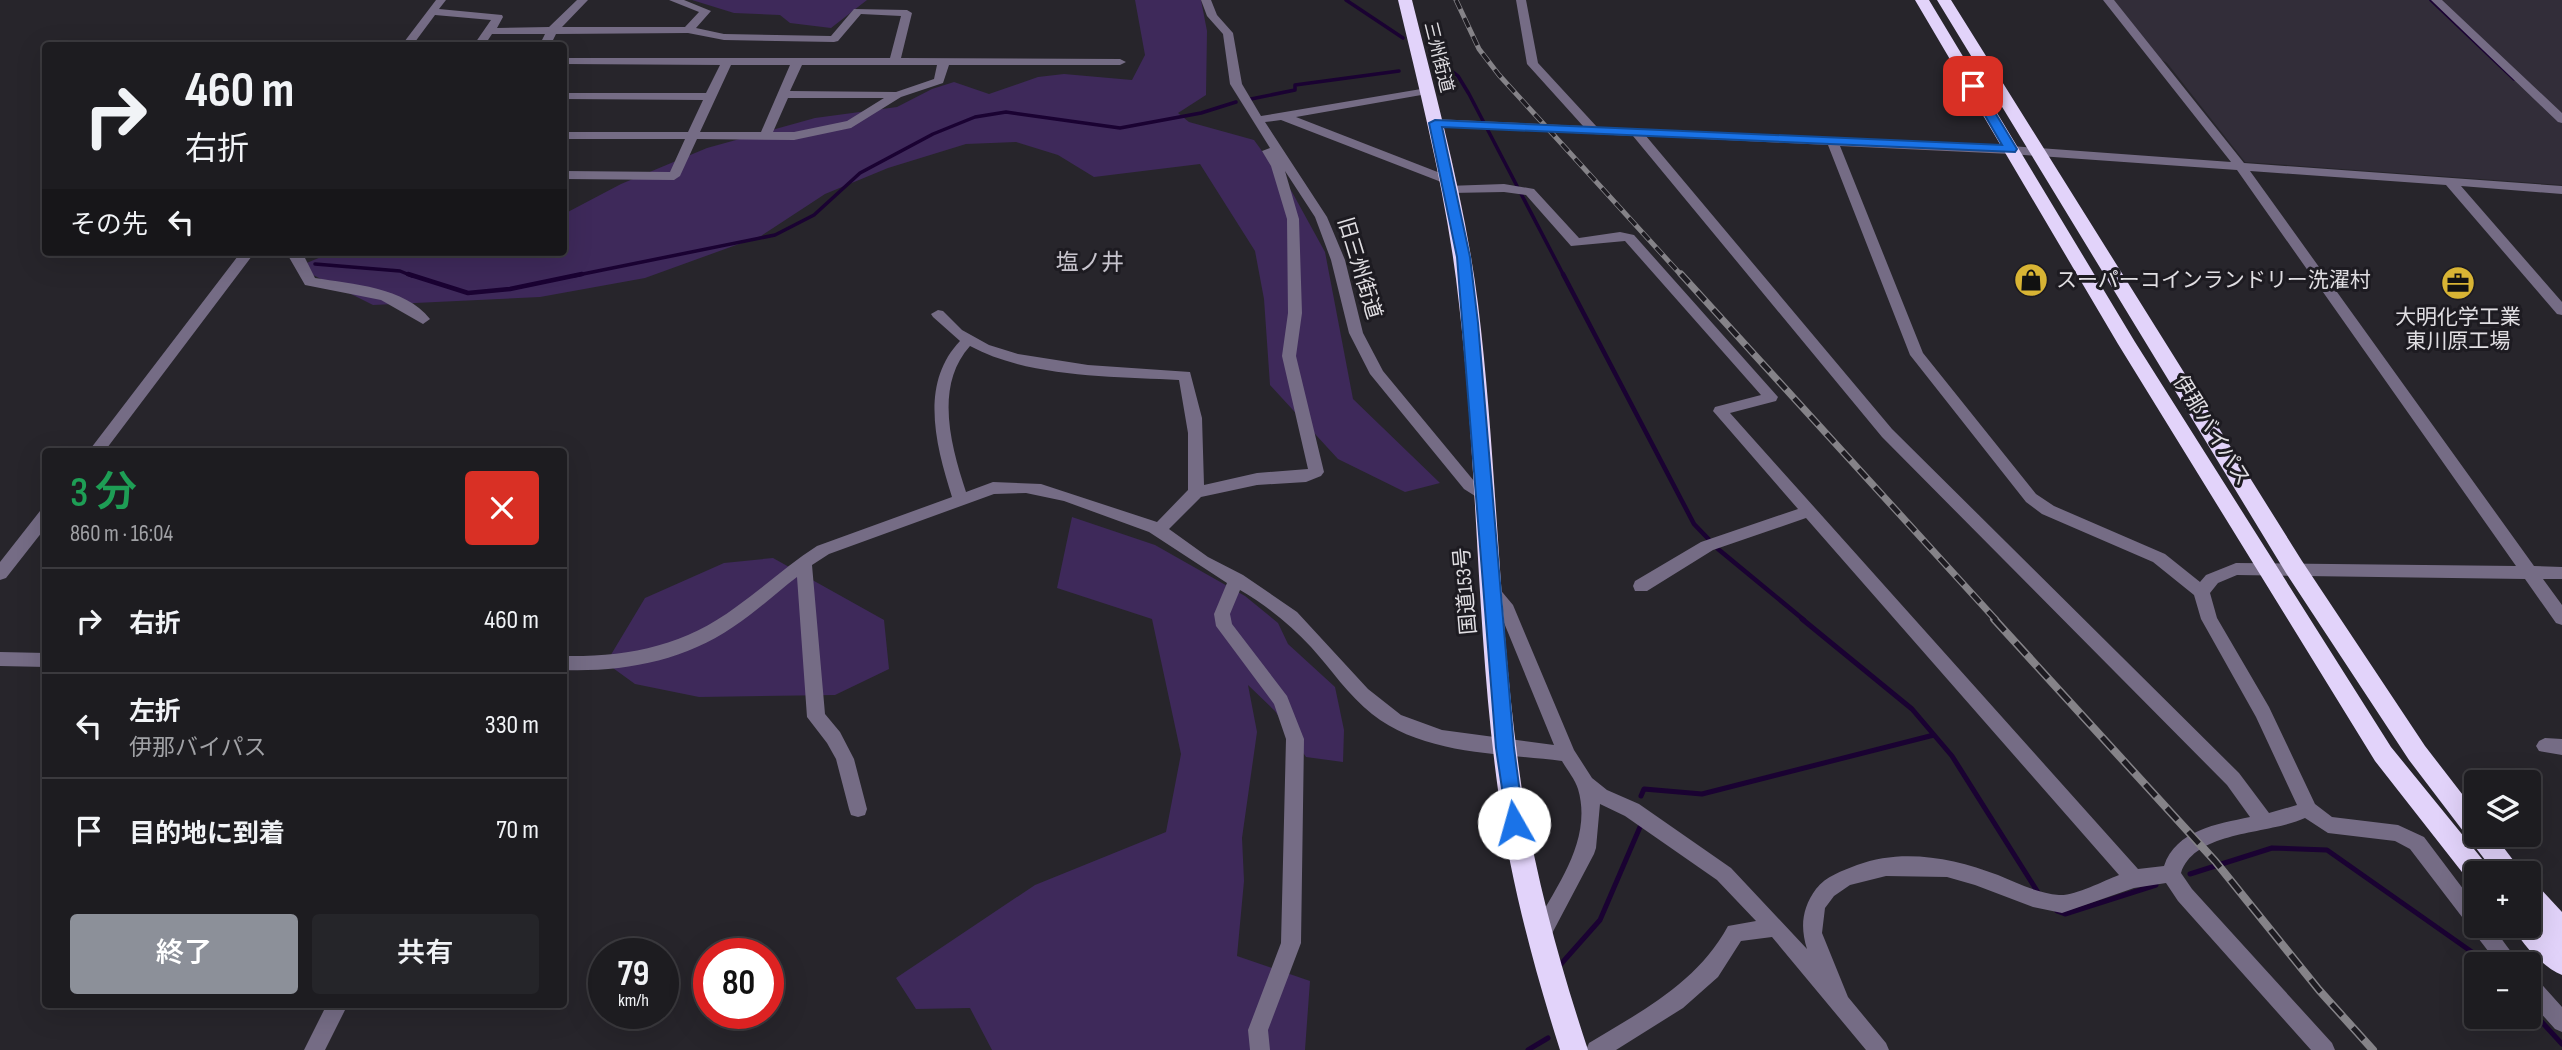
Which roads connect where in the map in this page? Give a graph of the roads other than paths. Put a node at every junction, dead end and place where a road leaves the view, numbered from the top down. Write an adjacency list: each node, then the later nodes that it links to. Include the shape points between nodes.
1 (441, 0): 11 (street)
2 (583, 0): 12 (street)
3 (674, 0): 13 (street, via 706,10)
4 (1206, 0): 32 (street, 旧三州街道, via 1212,16 1228,33 1236,84)
5 (1405, 0): 25 (highway, 三州街道)
6 (1521, 0): 34 (street, via 1533,64)
7 (1922, 0): 40 (highway, 伊那バイパス)
8 (1944, 0): 41 (highway, 伊那バイパス)
9 (2108, 0): 42 (street)
10 (2436, 0): 31 (street)
11 (432, 12): 14 (street, via 498,18); 16 (street)
12 (553, 30): 13 (street); 14 (street); 18 (street)
13 (688, 30): 15 (street, via 724,37)
14 (489, 31): 17 (street)
15 (799, 39): 19 (street); 20 (street, via 834,39 858,11 907,13)
16 (409, 42)
17 (481, 42)
18 (546, 42)
19 (795, 60): 20 (street); 22 (street); 26 (street)
20 (895, 60): 23 (street)
21 (567, 61): 22 (street)
22 (727, 61): 29 (street)
23 (944, 61): 24 (street); 27 (street, via 939,81)
24 (1120, 62)
25 (1427, 91): 30 (street); 33 (highway, 三州街道)
26 (783, 94): 27 (street); 38 (street)
27 (897, 95): 38 (street, via 851,124 794,136)
28 (567, 96): 29 (street)
29 (710, 97): 37 (street)
30 (1283, 116): 32 (street); 45 (street)
31 (2562, 119)
32 (1258, 120): 54 (street, via 1256,131 1277,166 1293,219 1295,313 1289,356 1316,471); 55 (street, 旧三州街道, via 1321,218 1338,260 1356,333 1377,374 1469,485)
33 (1435, 123): 34 (street); 45 (highway, 国道153号)
34 (1593, 130): 35 (street)
35 (1636, 132): 39 (street); 80 (street, via 1887,433 2233,779)
36 (567, 135): 37 (street)
37 (693, 135): 38 (street); 43 (street, via 674,176)
38 (765, 136)
39 (1832, 141): 40 (street); 69 (street, via 1917,355 2031,498 2048,510 2159,558)
40 (2011, 149): 41 (street); 62 (highway, 伊那バイパス)
41 (2038, 151): 42 (street); 61 (highway, 伊那バイパス)
42 (2240, 166): 44 (street); 63 (street)
43 (567, 175)
44 (2451, 183): 46 (street); 49 (street)
45 (1450, 185): 55 (highway, 国道153号, via 1473,345); 57 (street, via 1518,189 1535,195 1576,243 1629,238 1771,397 1720,411)
46 (2562, 190)
47 (245, 256): 53 (street)
48 (296, 256): 51 (street, via 310,282 367,291 414,309)
49 (2562, 311)
50 (938, 314): 52 (street)
51 (423, 319)
52 (968, 340): 54 (street, via 986,351 1092,371 1185,375 1193,397); 56 (street, via 945,372 942,399 949,467)
53 (98, 448)
54 (1196, 492): 59 (street)
55 (1483, 495): 68 (highway, 国道153号)
56 (960, 499): 59 (street, via 993,488 1048,488); 60 (street, via 857,536)
57 (1809, 511): 67 (street, via 1713,544); 85 (street)
58 (42, 520): 65 (street)
59 (1159, 530): 66 (street)
60 (804, 561): 73 (street, via 727,623 674,651 628,662); 77 (street, via 816,717 831,731 850,765)
61 (2294, 567): 62 (street); 63 (street); 79 (highway, 伊那バイパス, via 2417,753)
62 (2267, 568): 69 (street, via 2225,572); 82 (highway, 伊那バイパス, via 2383,754)
63 (2529, 573): 64 (street); 70 (street)
64 (2562, 573)
65 (0, 574)
66 (1237, 579): 74 (street, via 1301,625 1385,717 1425,734); 100 (street, via 1222,614 1224,626 1281,701 1295,739 1292,943 1258,1030)
67 (1641, 586)
68 (1492, 592): 74 (highway, 国道153号); 75 (street, via 1507,610)
69 (2201, 592): 78 (street, via 2209,619 2263,712)
70 (2562, 618)
71 (0, 659): 72 (street)
72 (42, 660)
73 (567, 663)
74 (1505, 748): 75 (street); 92 (highway, 国道153号, via 1517,845)
75 (1567, 754): 76 (street)
76 (1586, 784): 88 (street, via 1724,874); 92 (street, via 1591,828 1587,848)
77 (858, 809)
78 (2307, 809): 80 (street, via 2291,819); 86 (street, via 2328,825 2398,833 2417,843)
79 (2464, 815)
80 (2264, 822): 84 (street, via 2222,831 2180,849)
81 (2489, 847): 83 (highway, 伊那バイパス)
82 (2469, 861)
83 (2500, 861)
84 (2171, 875): 85 (street); 104 (street)
85 (2135, 879): 96 (street, via 2061,904 1948,868 1896,865 1830,884 1811,925)
86 (2464, 905)
87 (2541, 907): 89 (highway)
88 (1776, 927): 96 (street); 102 (street, via 1735,933 1728,949 1701,981)
89 (2562, 931)
90 (2489, 938): 93 (street)
91 (2538, 938): 94 (highway)
92 (1538, 939): 101 (highway, 国道153号)
93 (2501, 952)
94 (2562, 962)
95 (2541, 998): 98 (street)
96 (1839, 1000): 103 (street)
97 (336, 1008): 99 (street)
98 (2562, 1022)
99 (314, 1050)
100 (1260, 1050)
101 (1574, 1050)
102 (1596, 1050)
103 (1879, 1050)
104 (2325, 1050)

